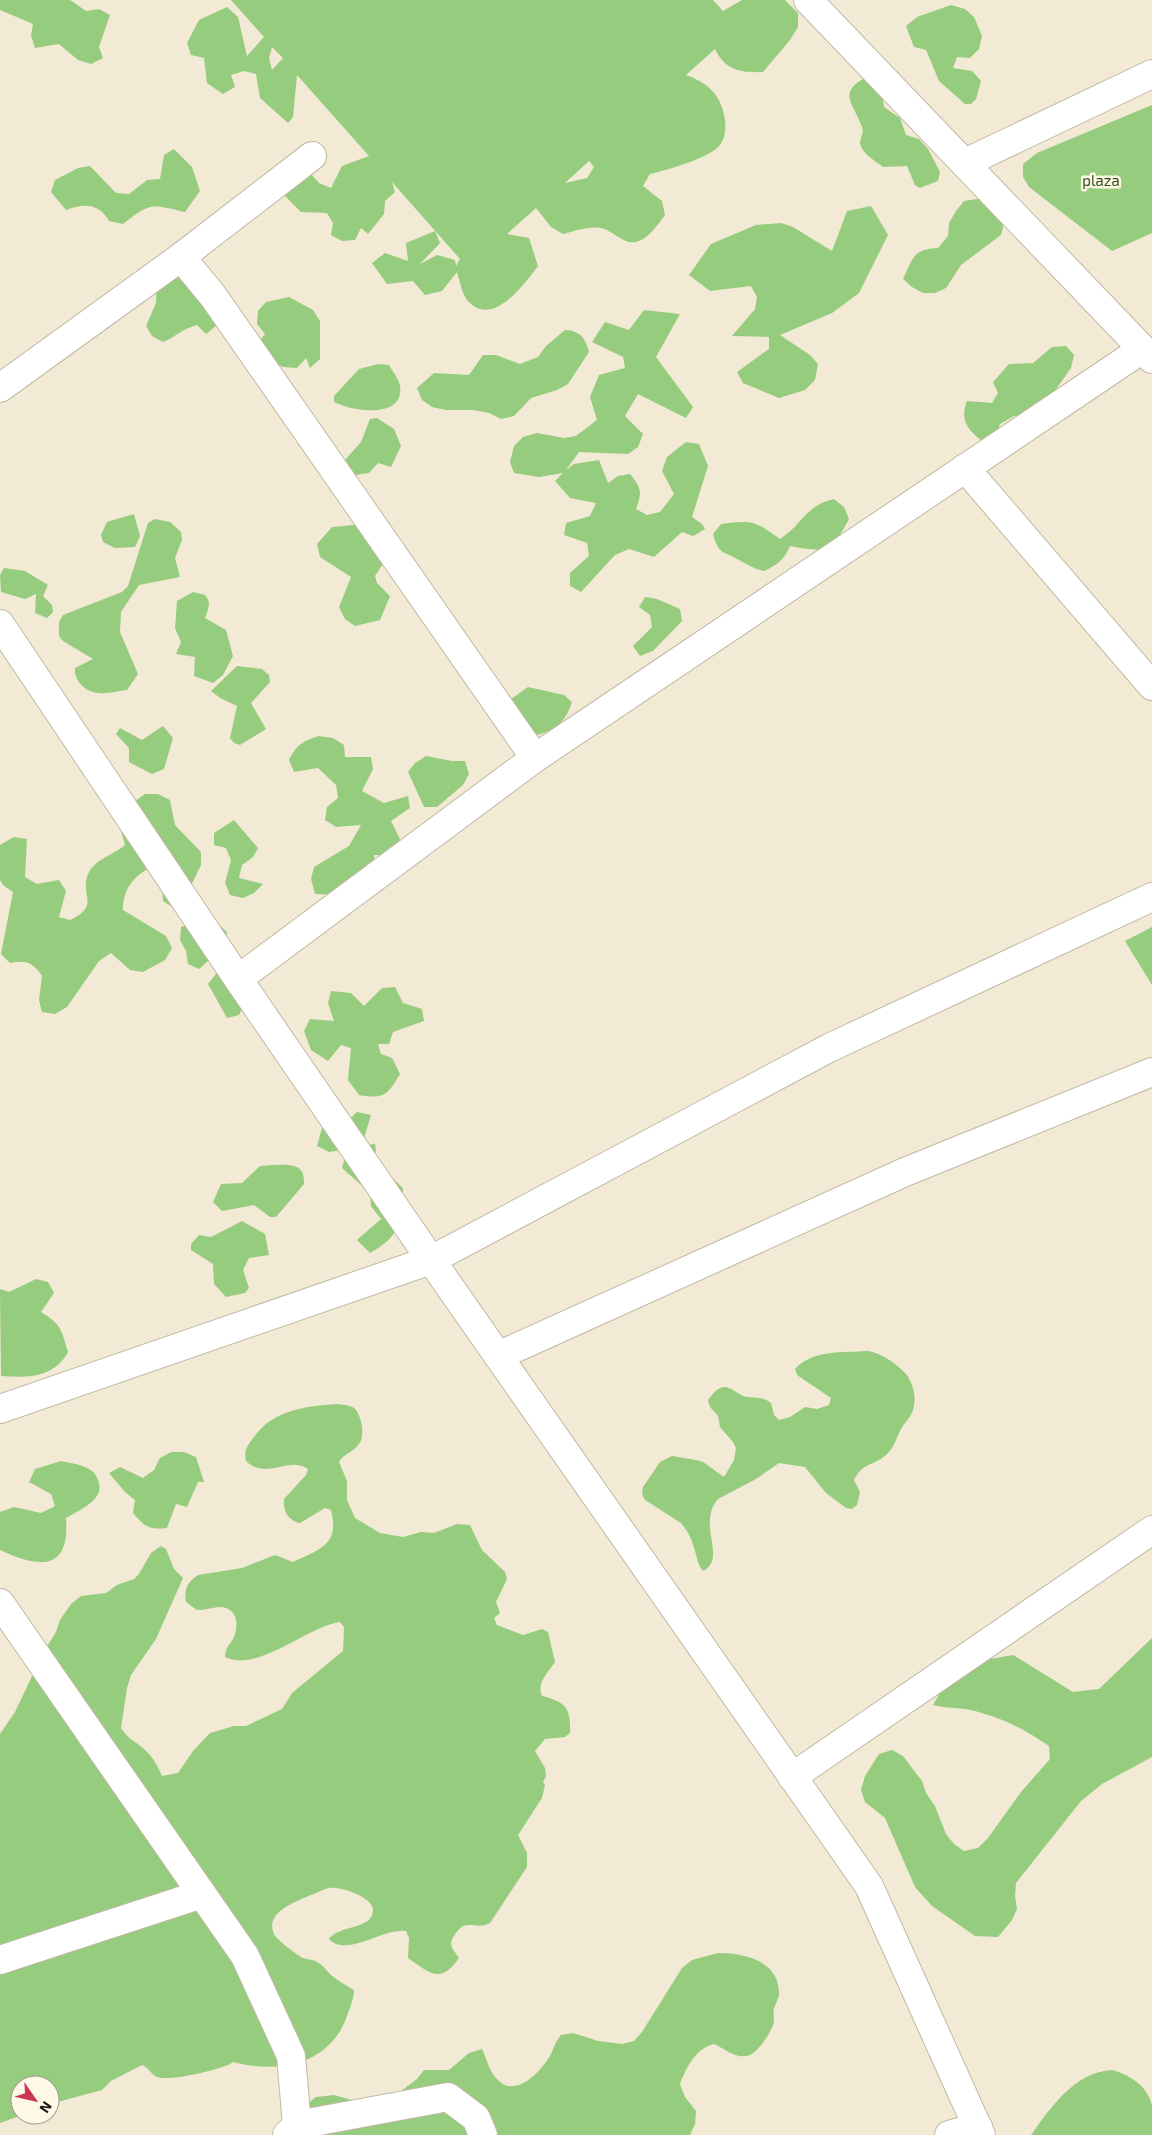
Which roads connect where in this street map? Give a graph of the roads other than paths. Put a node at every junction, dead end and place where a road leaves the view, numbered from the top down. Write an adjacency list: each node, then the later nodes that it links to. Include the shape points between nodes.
1 (808, 0): 4 (street)
2 (1152, 74): 4 (street)
3 (312, 156): 5 (street)
4 (965, 163): 6 (street)
5 (181, 257): 7 (street); 11 (street, via 213,296)
6 (1147, 355): 8 (street)
7 (0, 388)
8 (965, 468): 10 (street); 11 (street)
9 (0, 624): 13 (street)
10 (1152, 686)
11 (535, 758): 13 (street)
12 (1152, 898): 15 (street, via 830,1048)
13 (238, 979): 15 (street)
14 (1152, 1072): 16 (street, via 905,1172)
15 (431, 1260): 16 (street); 17 (street)
16 (498, 1356): 20 (street)
17 (0, 1409)
18 (1152, 1530): 20 (street)
19 (0, 1603): 21 (street)
20 (792, 1777): 24 (street, via 869,1886)
21 (202, 1894): 22 (street); 23 (street, via 245,1956 290,2056)
22 (0, 1960)
23 (292, 2130): 25 (street, via 448,2097 476,2118)
24 (979, 2131): 26 (street)
25 (483, 2135)
26 (949, 2135)

